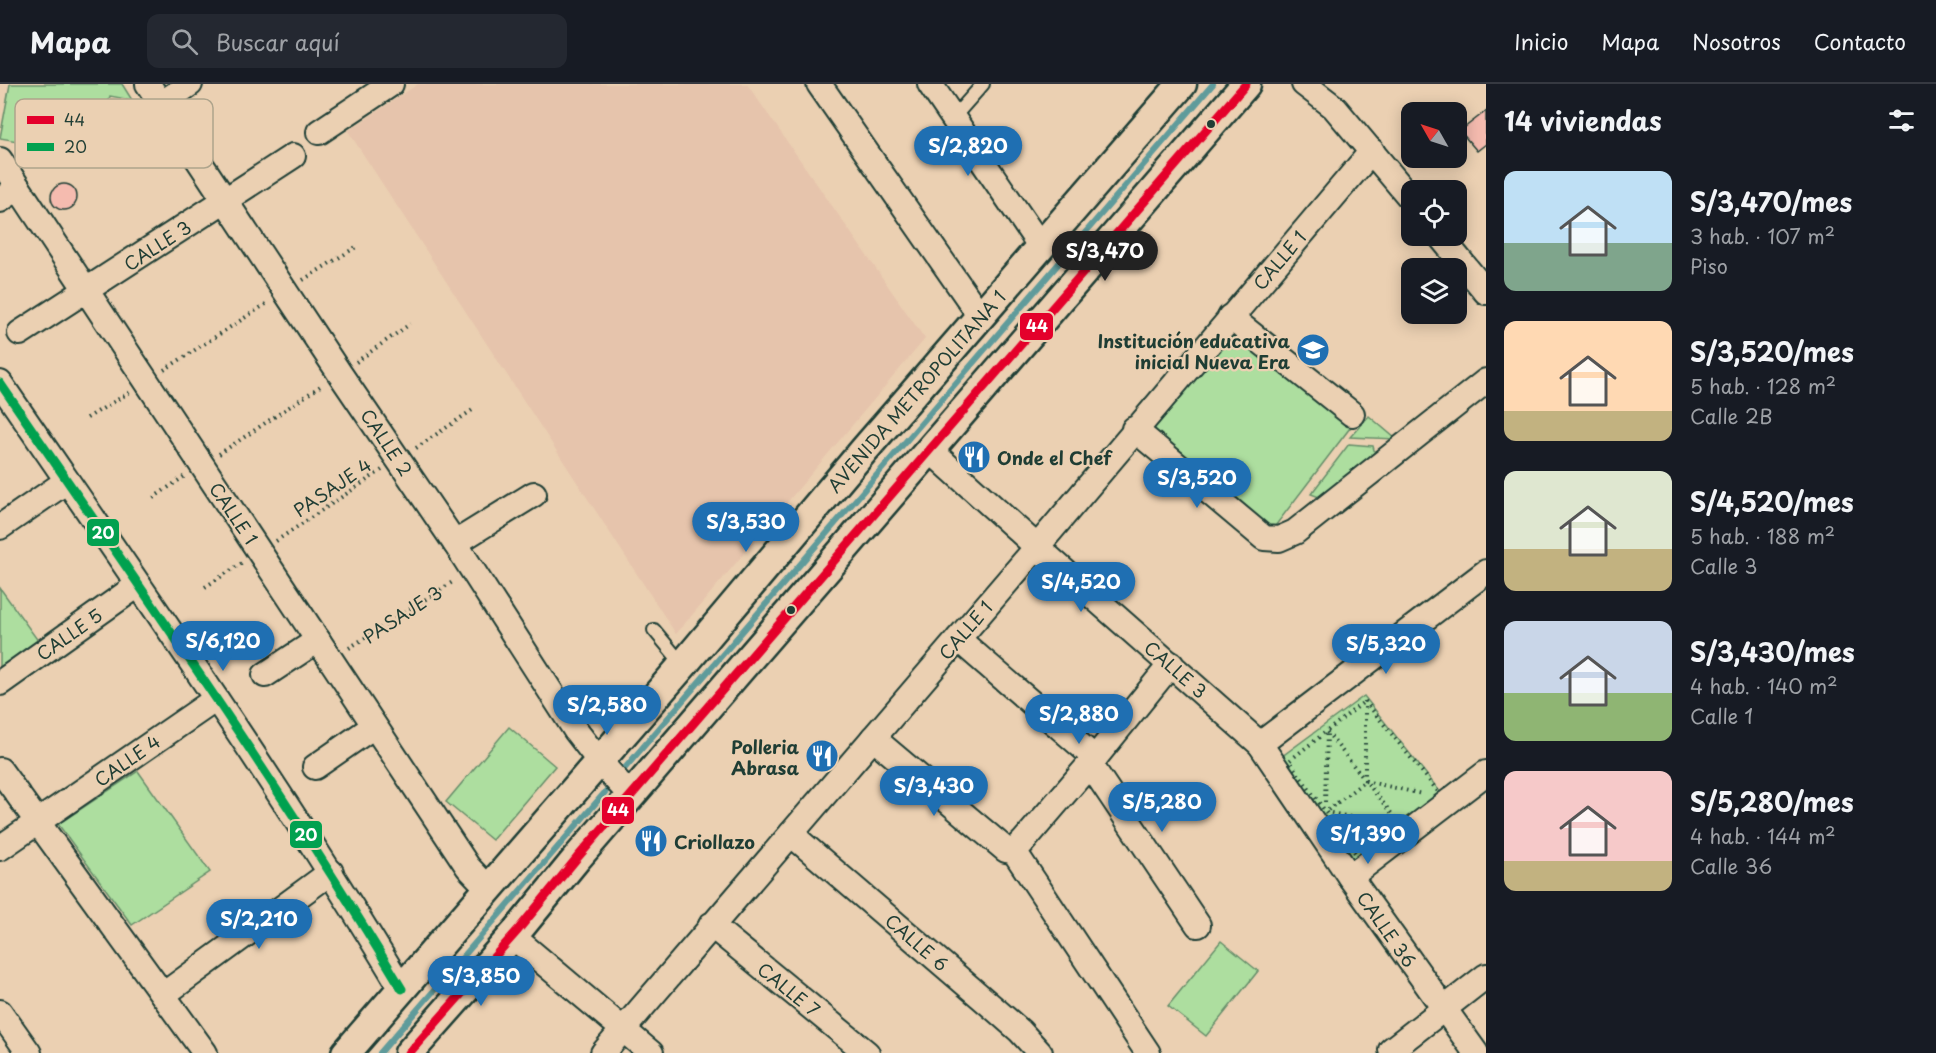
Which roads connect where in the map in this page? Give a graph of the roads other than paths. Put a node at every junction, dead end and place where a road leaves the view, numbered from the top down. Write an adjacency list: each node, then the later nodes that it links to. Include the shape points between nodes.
1 (148, 84): 10 (street, CALLE 2)
2 (190, 84): 11 (street)
3 (391, 84): 13 (street)
4 (819, 84): 25 (street)
5 (930, 84): 12 (street)
6 (983, 84): 12 (lane)
7 (1182, 84): 22 (street, AVENIDA METROPOLITANA 1)
8 (1246, 84): 32 (street, AVENIDA METROPOLITANA 1)
9 (1304, 84): 14 (street, via 1334,107)
10 (158, 99)
11 (168, 99)
12 (952, 118): 22 (street)
13 (319, 132)
14 (1372, 151): 18 (street); 26 (street, CALLE 1)
15 (293, 156): 20 (street, CALLE 3)
16 (0, 160): 19 (street, CALLE 1)
17 (204, 168): 20 (street, CALLE 2)
18 (1401, 187)
19 (9, 194): 23 (street, CALLE 1)
20 (226, 201): 23 (street, CALLE 3); 36 (street, CALLE 2)
21 (1448, 246): 24 (street)
22 (1041, 247): 25 (street, AVENIDA METROPOLITANA 1)
23 (87, 291): 27 (street, CALLE 3); 42 (street, CALLE 1)
24 (1486, 292)
25 (981, 317): 45 (street, AVENIDA METROPOLITANA 1, via 865,449)
26 (1230, 317): 30 (street); 31 (street, CALLE 1)
27 (20, 333)
28 (1486, 381): 31 (street, via 1295,532 1280,539 1264,538)
29 (0, 383): 33 (street)
30 (1352, 414)
31 (1134, 429): 37 (street, CALLE 1)
32 (931, 451): 37 (street, CALLE 3); 45 (street, AVENIDA METROPOLITANA 1)
33 (67, 481): 35 (street); 39 (street)
34 (534, 494): 36 (street)
35 (0, 527)
36 (455, 543): 52 (street, CALLE 2)
37 (1037, 547): 41 (street, CALLE 1); 43 (street, CALLE 3)
38 (1486, 572): 50 (street)
39 (138, 585): 46 (street, CALLE 5); 47 (street)
40 (654, 630): 45 (lane)
41 (958, 639): 49 (street, CALLE 1); 51 (street)
42 (324, 650): 44 (street); 48 (street, CALLE 1)
43 (1171, 664): 50 (street, CALLE 3); 51 (street)
44 (265, 675)
45 (700, 681): 52 (street, AVENIDA METROPOLITANA 1); 56 (street, AVENIDA METROPOLITANA 1)
46 (0, 683)
47 (216, 699): 57 (street, CALLE 4); 61 (street)
48 (374, 726): 53 (street); 63 (street, CALLE 1, via 468,867)
49 (873, 738): 58 (street, CALLE 1); 60 (street, via 1006,850)
50 (1260, 744): 62 (street, CALLE 36)
51 (1093, 761): 60 (street); 65 (street)
52 (602, 765): 56 (street, CALLE 2); 63 (street, AVENIDA METROPOLITANA 1)
53 (315, 767)
54 (0, 770): 57 (street)
55 (1486, 773): 62 (street)
56 (628, 792): 66 (street, AVENIDA METROPOLITANA 1)
57 (37, 822): 59 (street); 69 (street)
58 (791, 834): 64 (street, CALLE 1); 81 (street, CALLE 6, via 1012,1024)
59 (0, 848)
60 (1014, 851): 82 (street)
61 (331, 872): 68 (street); 69 (street)
62 (1350, 877): 70 (street, CALLE 36)
63 (489, 889): 68 (street, AVENIDA METROPOLITANA 1)
64 (711, 925): 72 (street, CALLE 1); 80 (street, CALLE 7)
65 (1198, 925)
66 (512, 936): 72 (street); 77 (street, AVENIDA METROPOLITANA 1)
67 (1486, 976): 70 (street)
68 (402, 989): 76 (street, AVENIDA METROPOLITANA 1)
69 (163, 995): 75 (street)
70 (1444, 1009): 73 (street); 83 (street, CALLE 36)
71 (0, 1012): 74 (street)
72 (623, 1029): 78 (street, CALLE 1); 79 (street)
73 (1391, 1050)
74 (29, 1053)
75 (205, 1053)
76 (346, 1053)
77 (409, 1053)
78 (603, 1053)
79 (651, 1053)
80 (867, 1053)
81 (1040, 1053)
82 (1148, 1053)
83 (1476, 1053)

